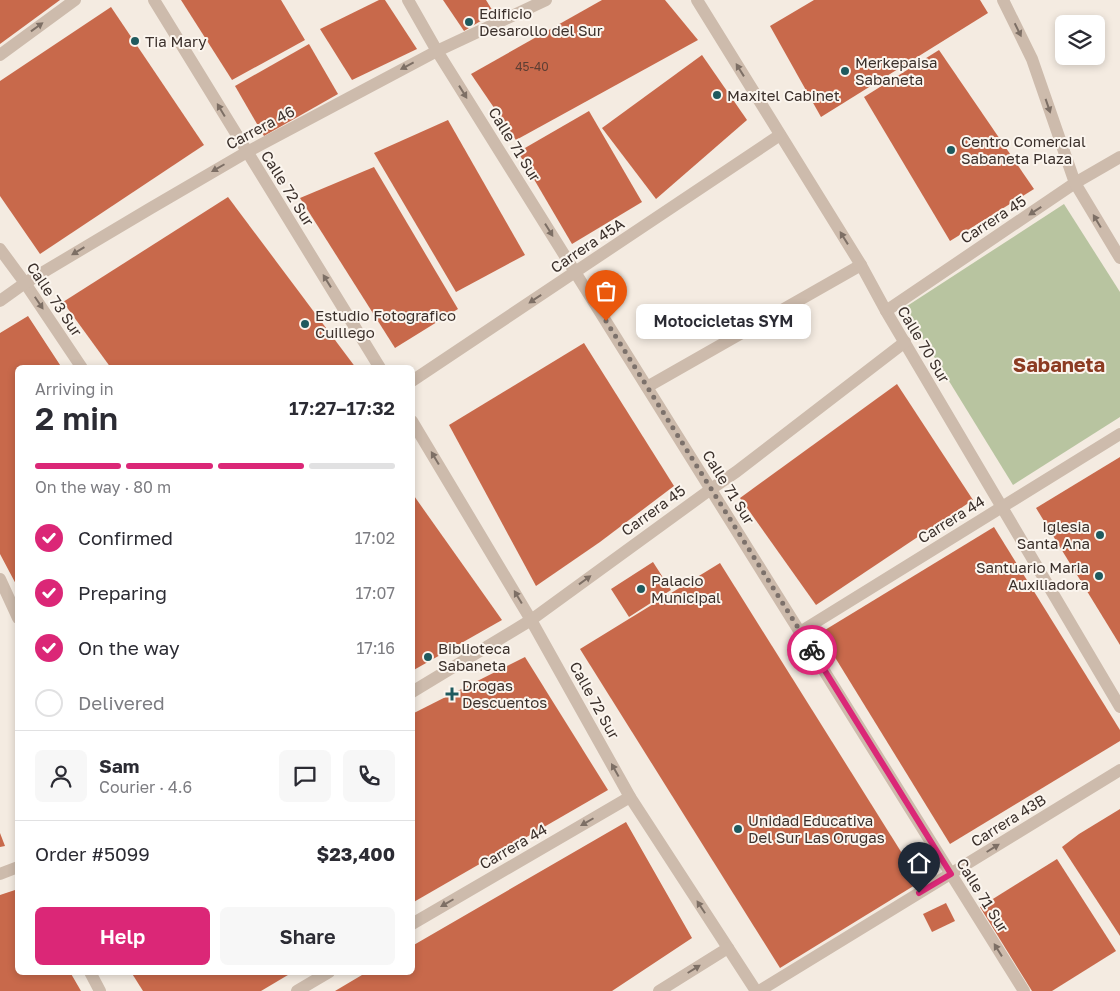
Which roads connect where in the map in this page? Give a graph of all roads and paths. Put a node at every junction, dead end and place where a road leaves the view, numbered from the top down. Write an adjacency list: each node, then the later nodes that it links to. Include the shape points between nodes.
1 (75, 0): 8 (street, one-way to 1)
2 (154, 0): 10 (street, Calle 72 Sur, one-way to 2)
3 (408, 0): 7 (street, Calle 71 Sur)
4 (546, 0): 7 (street, Carrera 46)
5 (696, 0): 9 (street, Calle 70 Sur, one-way to 5)
6 (1003, 0): 12 (street, one-way to 12, via 1032,60)
7 (438, 50): 10 (street, Carrera 46, one-way to 10); 16 (street, Calle 71 Sur, one-way to 16)
8 (0, 54)
9 (780, 135): 15 (street, Calle 70 Sur, one-way to 9); 16 (street, Carrera 45A)
10 (247, 152): 17 (street, Carrera 46, one-way to 17); 22 (street, Calle 72 Sur, one-way to 10)
11 (1120, 157): 12 (street, Carrera 45)
12 (1075, 183): 14 (street, one-way to 12); 19 (street, Carrera 45, one-way to 19)
13 (0, 249): 17 (street, Calle 73 Sur)
14 (1120, 258)
15 (861, 265): 19 (street, Calle 70 Sur); 24 (street)
16 (576, 272): 23 (street, Carrera 45A, one-way to 23); 24 (street, Calle 71 Sur)
17 (26, 283): 18 (street, Carrera 46); 21 (street, Calle 73 Sur, one-way to 21)
18 (0, 301)
19 (886, 311): 20 (street, Calle 70 Sur)
20 (904, 342): 27 (street, Carrera 45); 28 (street, Calle 70 Sur)
21 (80, 365)
22 (378, 365)
23 (415, 379)
24 (647, 387): 27 (street, Calle 71 Sur)
25 (415, 426): 31 (street, Calle 72 Sur, one-way to 25)
26 (1120, 434): 28 (street, Carrera 44)
27 (711, 489): 31 (street, Carrera 45, one-way to 27); 32 (street, Calle 71 Sur)
28 (1002, 507): 32 (street, Carrera 44); 34 (street, Calle 70 Sur)
29 (0, 579): 30 (street)
30 (15, 612)
31 (532, 620): 33 (street, Carrera 45); 36 (street, Calle 72 Sur, one-way to 31)
32 (800, 632): 39 (street, Calle 71 Sur)
33 (415, 690)
34 (1120, 707)
35 (1120, 770): 39 (street, Carrera 43B, one-way to 35)
36 (630, 797): 40 (street, Carrera 44, one-way to 40); 41 (street, Calle 72 Sur, one-way to 36)
37 (15, 868): 38 (street)
38 (0, 874)
39 (951, 874): 47 (street, Carrera 43B); 48 (street, Calle 71 Sur, one-way to 39)
40 (415, 922)
41 (728, 948): 46 (street, one-way to 41); 47 (street, Calle 72 Sur)
42 (92, 975): 44 (street)
43 (324, 975): 45 (street)
44 (100, 991)
45 (297, 991)
46 (660, 991)
47 (757, 991)
48 (1024, 991)

